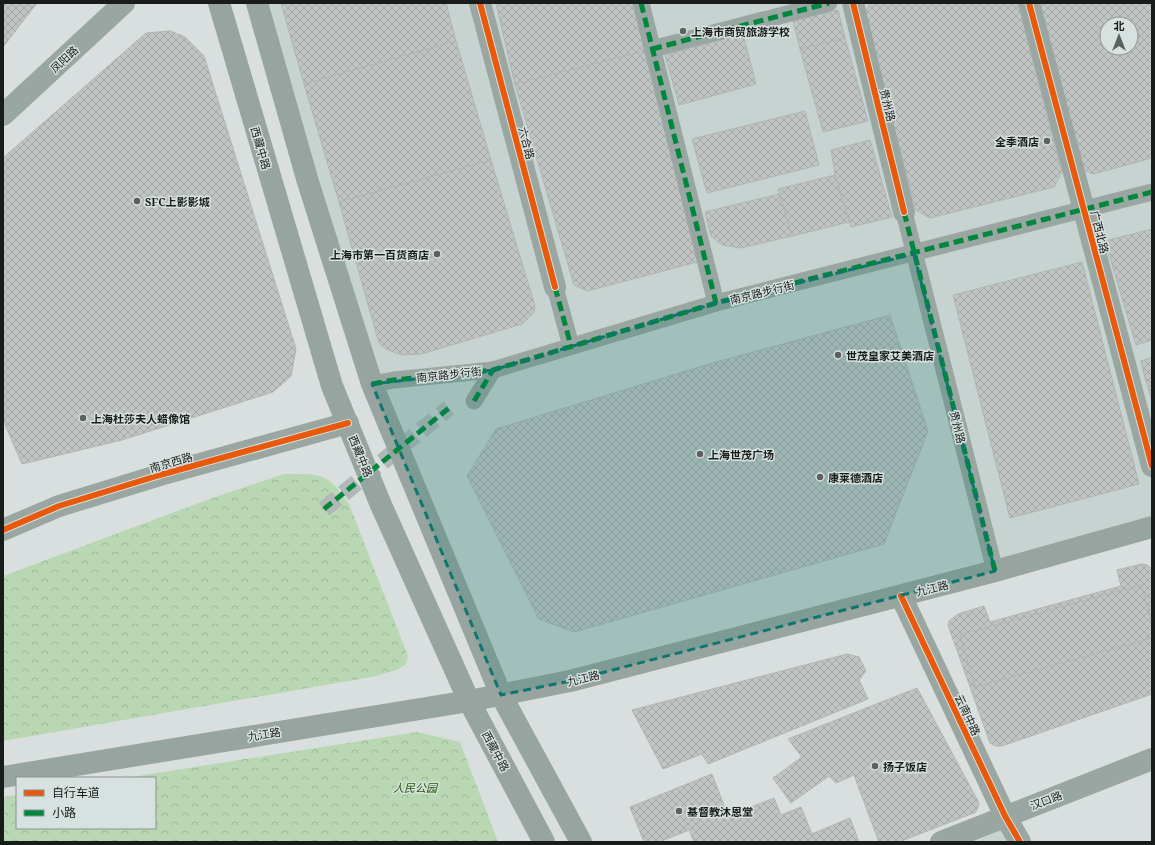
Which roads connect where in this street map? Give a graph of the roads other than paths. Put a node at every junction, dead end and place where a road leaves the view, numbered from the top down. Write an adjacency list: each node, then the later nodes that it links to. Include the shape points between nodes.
1 (124, 3): 10 (street, 凤阳路)
2 (219, 3): 21 (main road, 西藏中路, via 332,386)
3 (257, 3): 19 (main road, via 308,182)
4 (480, 3): 15 (street, 六合路)
5 (641, 3): 9 (street)
6 (829, 3): 9 (street)
7 (853, 3): 13 (street, 贵州路)
8 (1029, 3): 12 (street, 广西北路)
9 (652, 49): 16 (street)
10 (3, 115)
11 (1152, 192): 12 (street, 南京路步行街)
12 (1084, 210): 14 (street, 南京路步行街); 22 (street, 广西北路)
13 (904, 212): 14 (street, 贵州路)
14 (914, 254): 16 (street, 南京路步行街); 25 (street, 贵州路)
15 (555, 287): 17 (street)
16 (716, 303): 17 (street, 南京路步行街)
17 (571, 346): 18 (street, 南京路步行街)
18 (493, 370): 19 (street, 南京路步行街); 20 (street)
19 (372, 384): 27 (main road)
20 (474, 401)
21 (348, 423): 24 (street, 南京西路, via 59,506); 28 (main road, 西藏中路, via 381,505)
22 (1152, 466)
23 (1152, 527): 25 (main road, 九江路)
24 (3, 530)
25 (995, 571): 26 (main road, 九江路)
26 (901, 596): 27 (main road, 九江路, via 570,681); 31 (street, 云南中路)
27 (501, 695): 28 (main road, 九江路); 33 (main road)
28 (469, 701): 30 (main road, 九江路); 32 (main road, 西藏中路)
29 (1152, 759): 31 (street, 汉口路)
30 (3, 777)
31 (1006, 816): 34 (street, 汉口路); 35 (street, 云南中路)
32 (544, 842)
33 (581, 842)
34 (941, 842)
35 (1020, 842)

